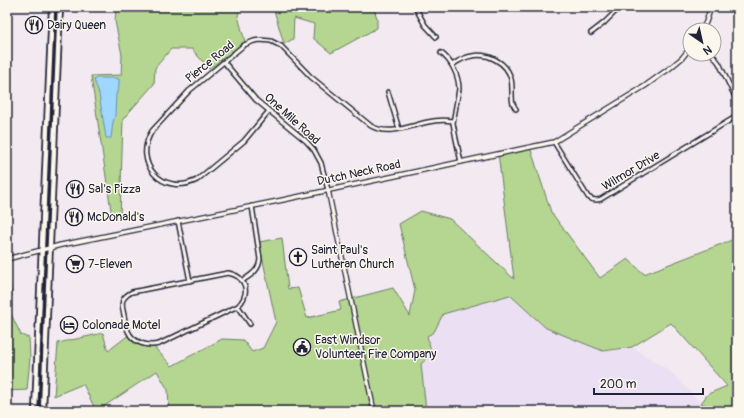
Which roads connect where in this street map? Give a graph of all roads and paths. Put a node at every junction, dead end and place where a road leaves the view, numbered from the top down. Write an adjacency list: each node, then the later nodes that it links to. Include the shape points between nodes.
1 (52, 7): 13 (highway)
2 (60, 7): 14 (highway)
3 (415, 7): 8 (street, via 425,25)
4 (620, 7): 7 (street, via 604,24)
5 (712, 7): 6 (street)
6 (706, 22)
7 (590, 33)
8 (436, 37)
9 (441, 53): 15 (street)
10 (682, 57): 23 (street, Dutch Neck Road, via 659,76)
11 (224, 62): 19 (street, One Mile Road, via 250,94); 19 (street, Pierce Road, via 181,98 152,131 146,147 146,158 154,174 163,181 173,184 183,185 197,180 244,141); 22 (street, Pierce Road, via 244,45 260,40 271,41 285,49 311,77 375,129)
12 (718, 62): 17 (street)
13 (50, 63): 14 (street); 29 (highway)
14 (58, 64): 28 (highway)
15 (452, 65): 18 (street, via 463,58 475,55 498,61 510,74 512,101); 21 (street, via 459,84)
16 (388, 92): 22 (street)
17 (737, 101)
18 (516, 109)
19 (269, 111): 25 (street, One Mile Road, via 314,150 321,163)
20 (737, 116): 23 (street, Wilmor Drive, via 596,201 588,197)
21 (453, 121): 22 (street, Pierce Road, via 430,121); 24 (street)
22 (399, 130)
23 (554, 142): 24 (street, Dutch Neck Road)
24 (461, 162): 25 (street, Dutch Neck Road)
25 (328, 190): 26 (street, Dutch Neck Road); 37 (street, One Mile Road)
26 (252, 206): 27 (street, Dutch Neck Road); 32 (street, via 260,263 256,270)
27 (178, 221): 28 (street, Dutch Neck Road); 31 (street)
28 (50, 247): 29 (street, Dutch Neck Road); 36 (highway)
29 (42, 250): 30 (street, Dutch Neck Road); 35 (highway)
30 (7, 259)
31 (190, 280): 32 (street, via 228,273); 33 (street, via 132,292 126,296 122,305 131,337 139,343 159,344)
32 (242, 281): 33 (street, via 245,292)
33 (238, 306): 34 (street)
34 (250, 324)
35 (37, 410)
36 (43, 411)
37 (374, 411)

